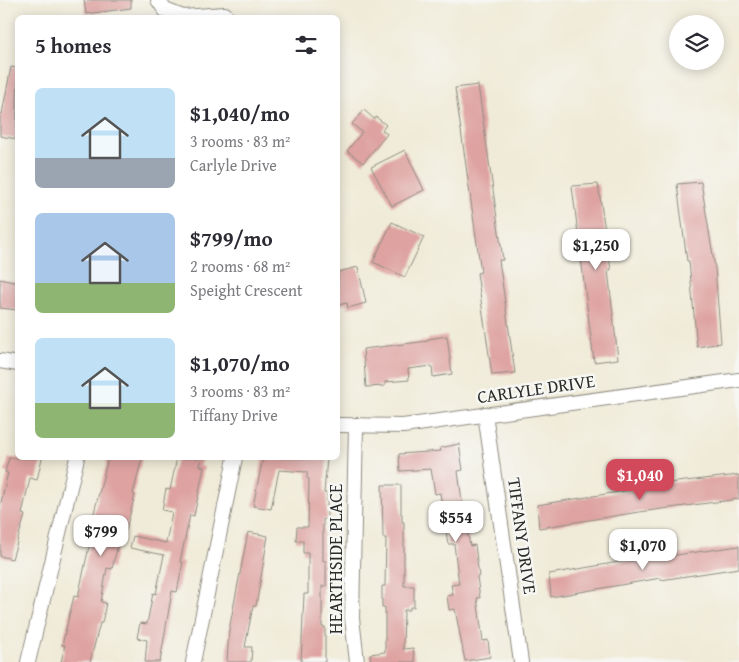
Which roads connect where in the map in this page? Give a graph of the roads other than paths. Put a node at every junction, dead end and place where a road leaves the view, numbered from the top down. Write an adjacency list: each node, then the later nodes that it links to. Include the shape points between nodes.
1 (158, 0): 3 (street, via 165,10)
2 (225, 14): 4 (street)
3 (178, 15)
4 (211, 15)
5 (0, 361): 6 (street)
6 (15, 364)
7 (739, 380): 8 (street, CARLYLE DRIVE)
8 (485, 414): 10 (street, CARLYLE DRIVE, via 403,426); 16 (street, TIFFANY DRIVE)
9 (340, 425): 10 (street, CARLYLE DRIVE)
10 (356, 425): 15 (street, HEARTHSIDE PLACE, via 352,618)
11 (77, 460): 13 (street)
12 (235, 460): 14 (street)
13 (28, 662)
14 (193, 662)
15 (357, 662)
16 (521, 662)

